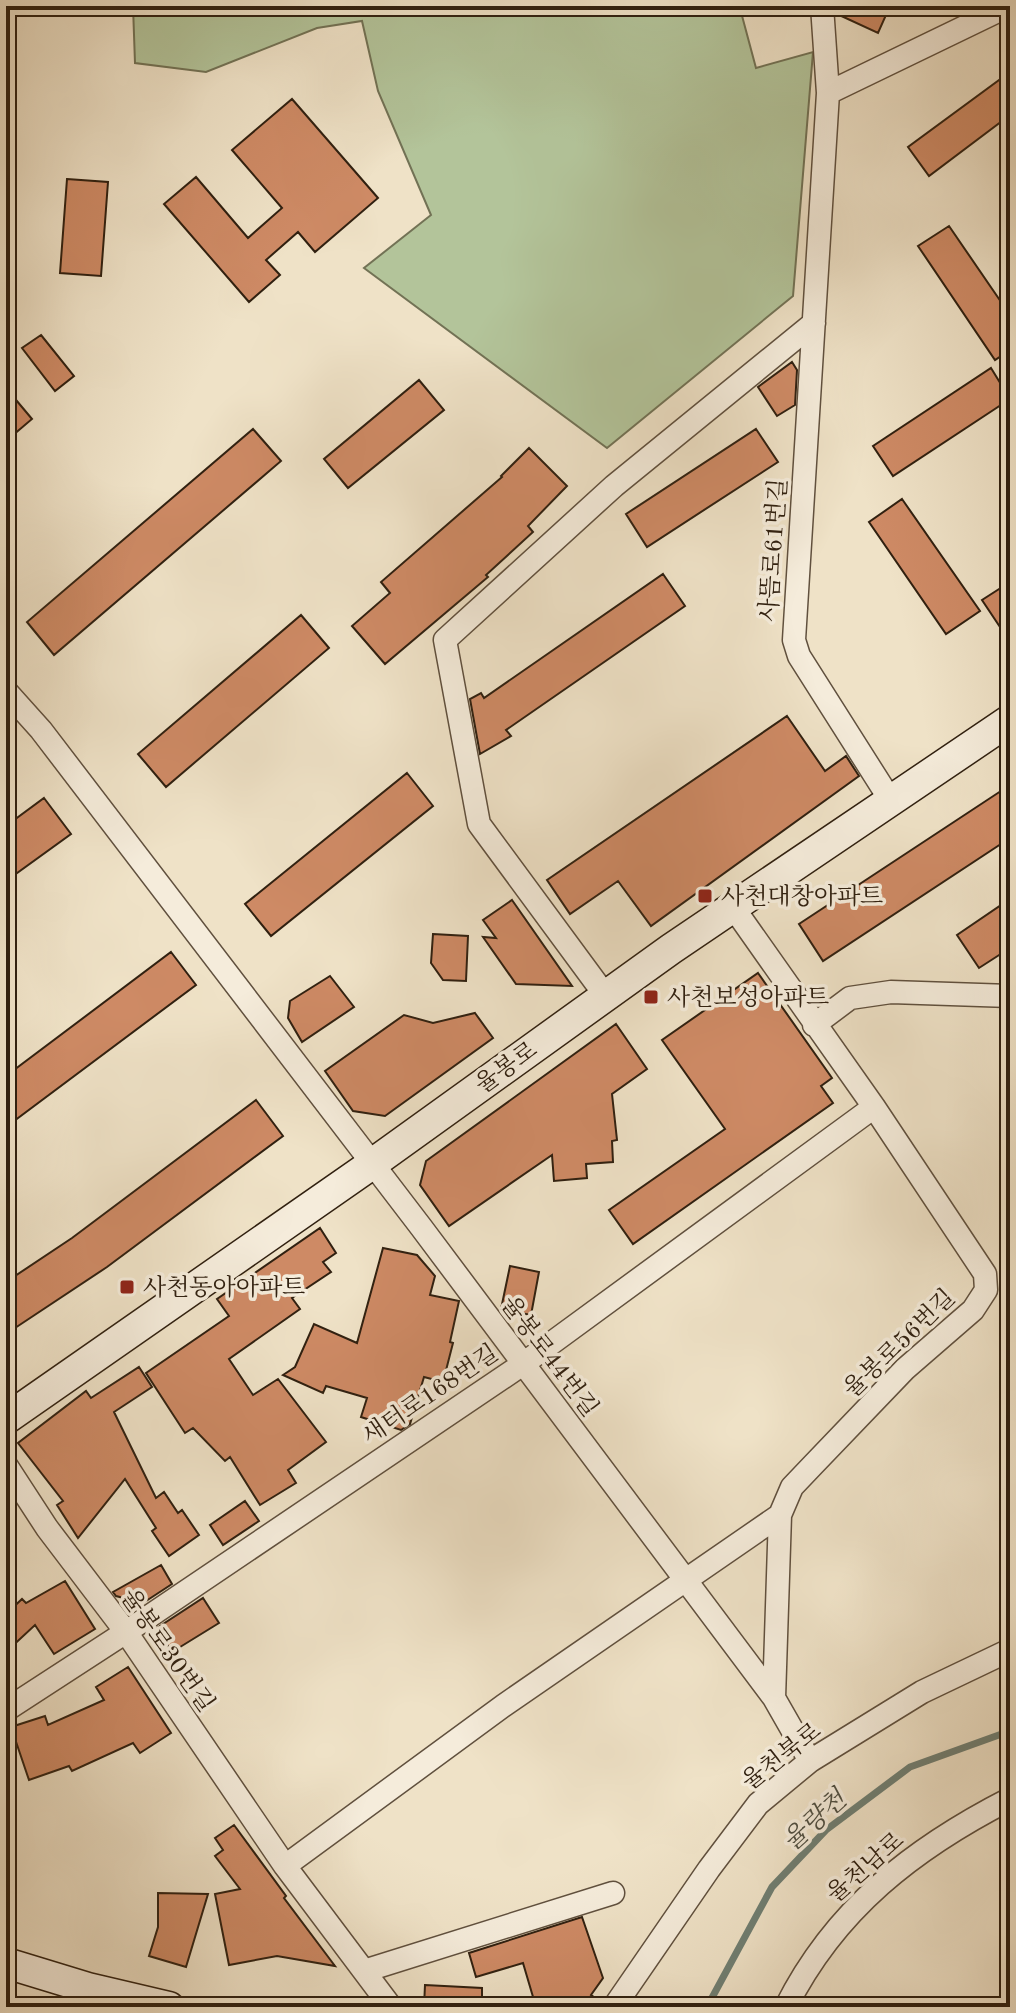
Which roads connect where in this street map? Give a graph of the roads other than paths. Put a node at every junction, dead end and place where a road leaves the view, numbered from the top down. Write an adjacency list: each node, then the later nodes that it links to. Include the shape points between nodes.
1 (822, 6): 3 (street, 사뜸로61번길)
2 (1008, 6): 3 (street)
3 (828, 93): 4 (street, 사뜸로61번길)
4 (814, 323): 7 (street, 사뜸로61번길, via 794,640); 9 (street, via 614,486 445,640 479,824)
5 (6, 691): 13 (street, 율봉로44번길)
6 (1010, 720): 7 (street, 율봉로)
7 (891, 801): 8 (street, 율봉로)
8 (733, 907): 9 (street, 율봉로); 11 (street, 율봉로56번길)
9 (605, 995): 13 (street, 율봉로)
10 (1010, 996): 11 (street, via 863,996 850,998)
11 (814, 1025): 12 (street, 율봉로56번길)
12 (874, 1107): 14 (street, 새터로168번길); 17 (street, 율봉로56번길, via 985,1274 986,1290 973,1310 905,1369 792,1487)
13 (372, 1164): 14 (street, 율봉로44번길); 15 (street, 율봉로)
14 (523, 1364): 18 (street, 율봉로44번길); 19 (street, 새터로168번길)
15 (6, 1419)
16 (6, 1465): 19 (street, 율봉로30번길)
17 (780, 1515): 18 (street, 율봉로56번길); 21 (street)
18 (685, 1580): 21 (street, 율봉로44번길); 25 (street)
19 (126, 1632): 22 (street, 새터로168번길); 25 (street, 율봉로30번길)
20 (1010, 1650): 23 (street, 율천북로, via 922,1692)
21 (774, 1698): 23 (street, 율봉로44번길)
22 (6, 1710)
23 (810, 1761): 31 (street, 율천북로, via 758,1804)
24 (1010, 1799): 32 (street, 율천남로, via 966,1821 871,1891 803,1972)
25 (285, 1866): 28 (street, 율봉로30번길)
26 (613, 1893): 28 (street)
27 (6, 1963): 29 (street)
28 (364, 1971): 30 (street, 율봉로30번길)
29 (169, 2007)
30 (391, 2007)
31 (614, 2007)
32 (786, 2007)

